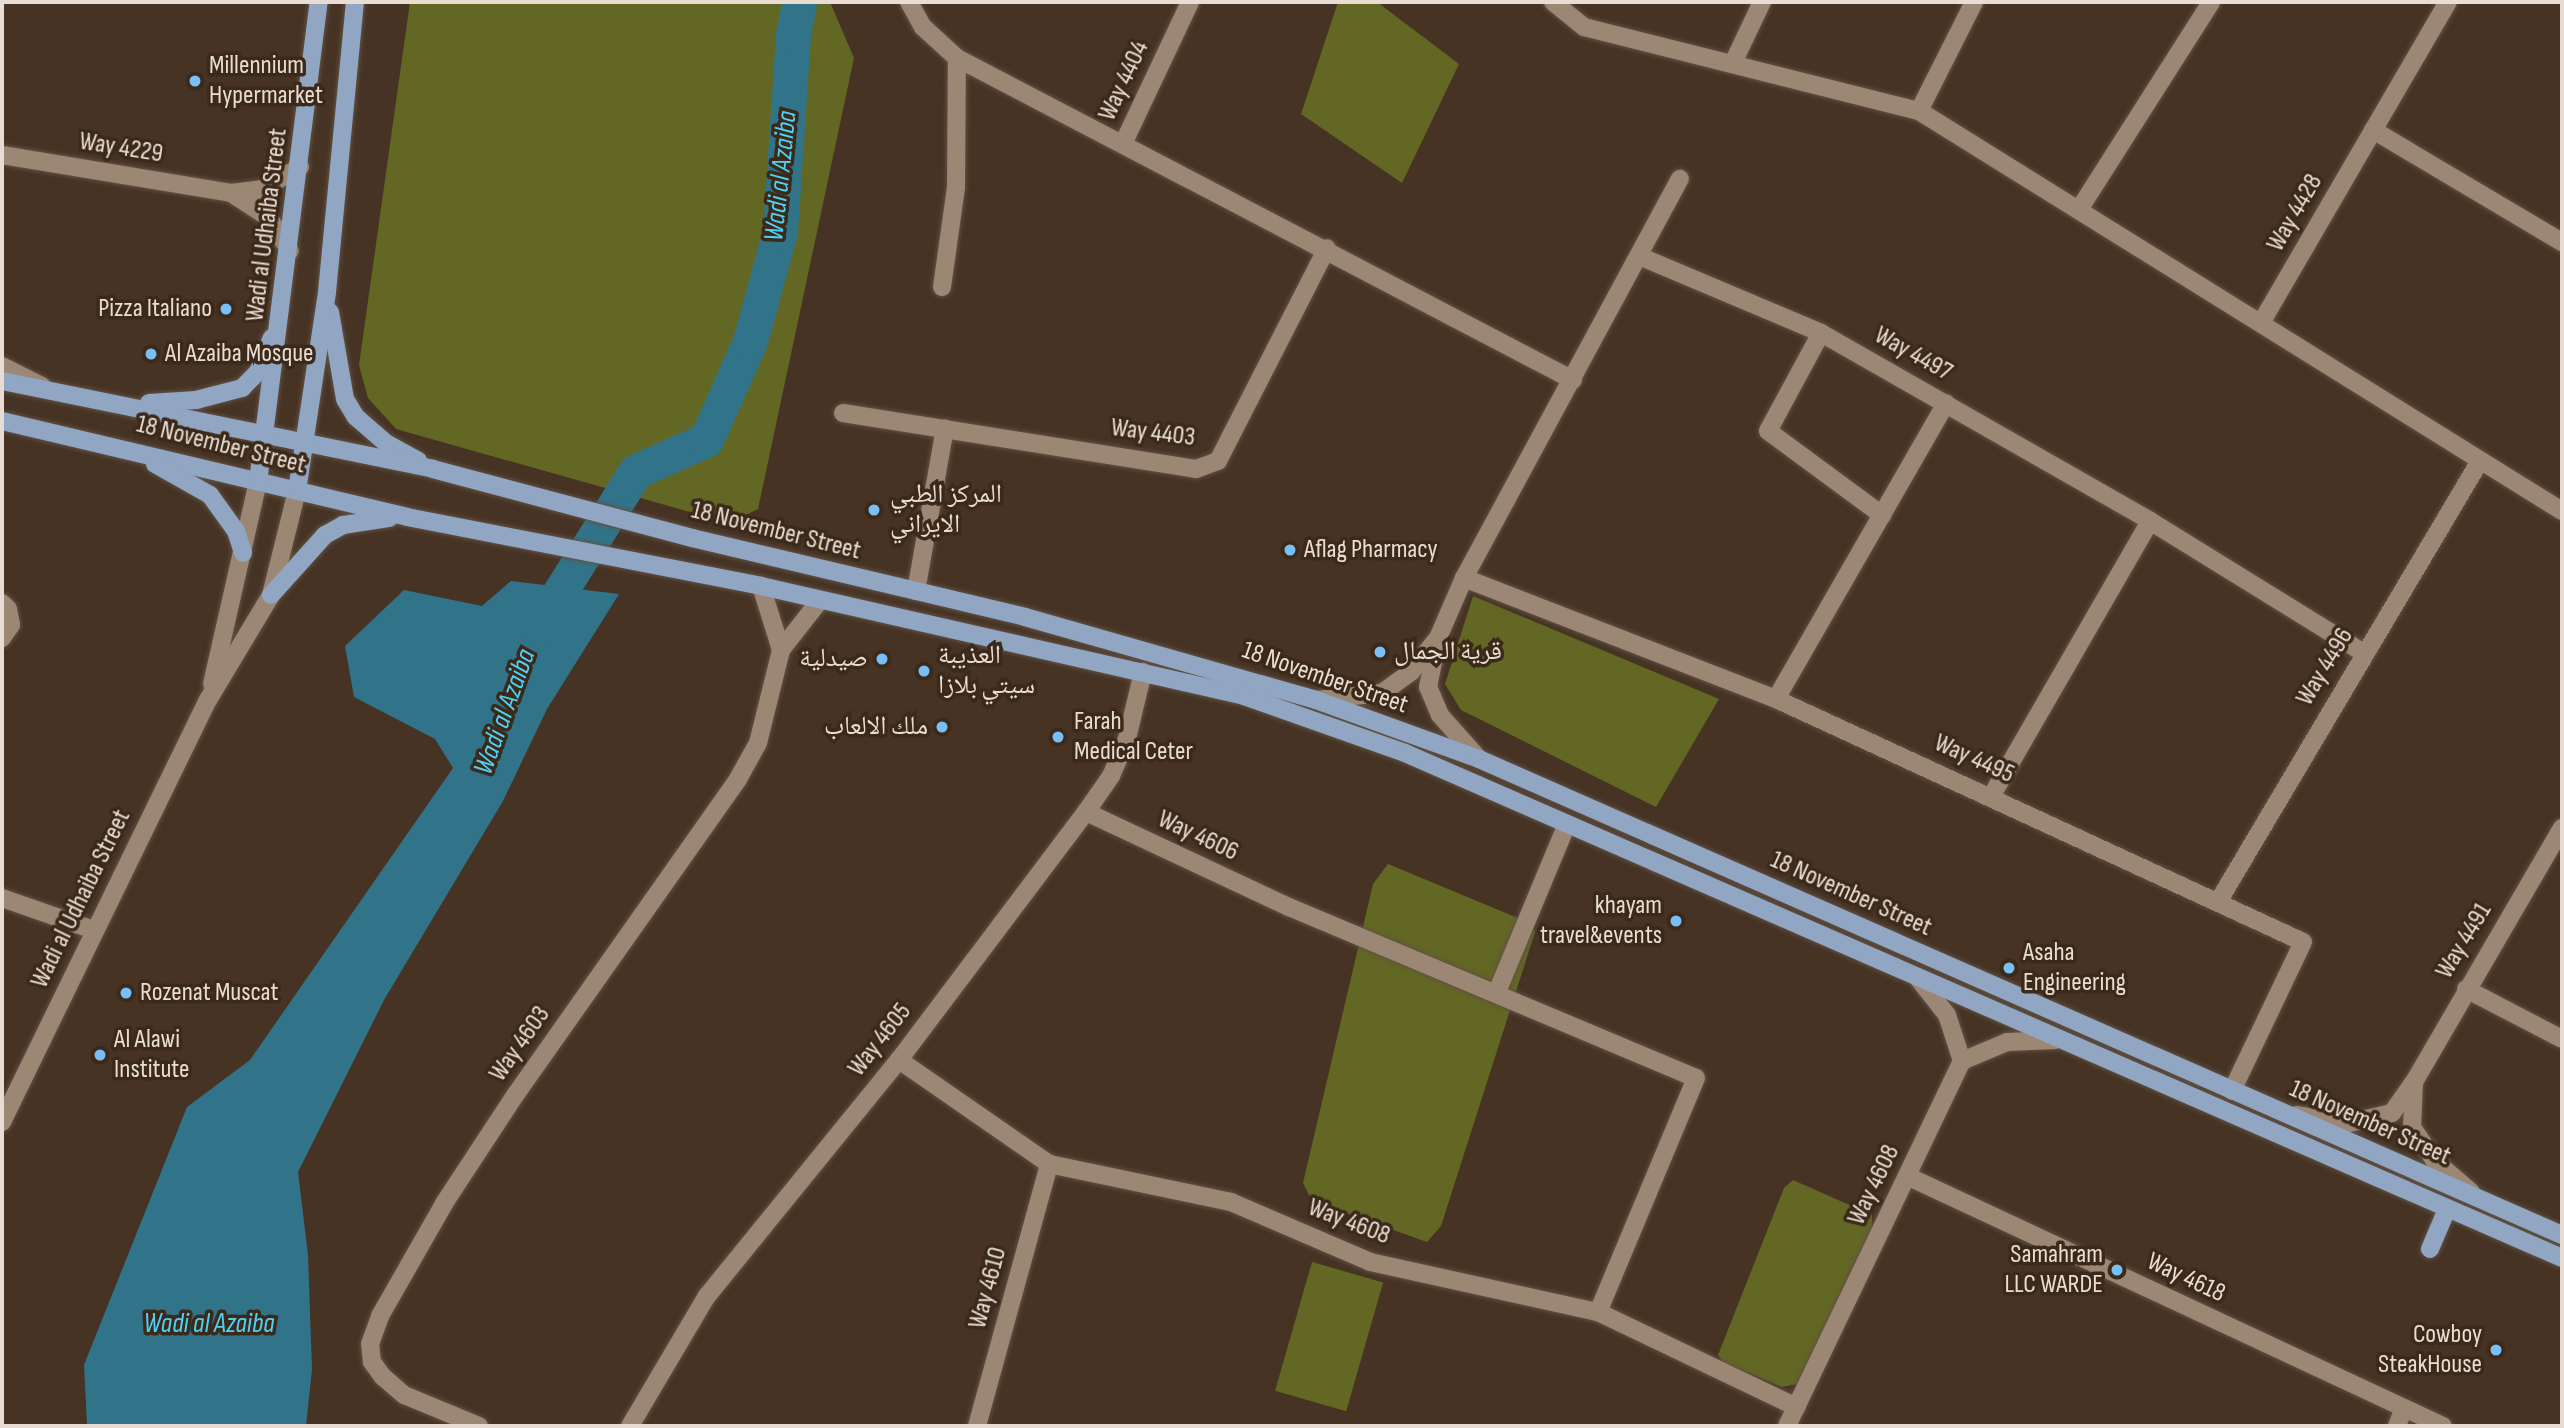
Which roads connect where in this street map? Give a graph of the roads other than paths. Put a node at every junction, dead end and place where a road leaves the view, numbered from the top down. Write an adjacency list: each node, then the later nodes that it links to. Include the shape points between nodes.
1 (355, 2): 26 (main road, Wadi al Udhaiba Street)
2 (909, 2): 10 (street, via 922,27)
3 (1190, 2): 14 (street, Way 4404)
4 (1553, 2): 11 (street, via 1584,27)
5 (1762, 2): 11 (street)
6 (1974, 2): 12 (street)
7 (2211, 2): 19 (street)
8 (2448, 2): 13 (street, Way 4428)
9 (317, 3): 16 (main road, Wadi al Udhaiba Street)
10 (957, 58): 14 (street); 25 (street, via 956,187)
11 (1733, 63): 12 (street)
12 (1919, 111): 19 (street)
13 (2373, 130): 20 (street); 27 (street, Way 4428)
14 (1123, 144): 21 (street)
15 (2, 155): 18 (street, Way 4229)
16 (300, 167): 18 (street, Way 4229, via 262,189); 22 (main road, Wadi al Udhaiba Street)
17 (1680, 179): 23 (street)
18 (232, 193): 22 (street, Way 4229, via 268,217)
19 (2080, 208): 27 (street)
20 (2562, 242)
21 (1328, 248): 30 (street); 37 (street, Way 4403, via 1218,461 1196,468)
22 (290, 251): 24 (main road, Wadi al Udhaiba Street)
23 (1639, 256): 28 (street, Way 4497); 30 (street)
24 (287, 284): 34 (main road, via 268,351 258,372 242,388 196,400); 38 (main road, Wadi al Udhaiba Street)
25 (942, 286)
26 (327, 292): 39 (main road, Wadi al Udhaiba Street); 42 (main road, via 345,399 356,417 386,443)
27 (2261, 323): 41 (street)
28 (1821, 333): 33 (street, Way 4497); 46 (street, via 1768,430)
29 (2, 366): 32 (street)
30 (1573, 380): 50 (street)
31 (2, 381): 32 (main road, 18 November Street)
32 (48, 389): 34 (main road, 18 November Street)
33 (1946, 403): 46 (street); 48 (street, Way 4497)
34 (125, 405): 38 (main road, 18 November Street)
35 (844, 413): 37 (street, Way 4403)
36 (2, 421): 40 (main road, 18 November Street)
37 (945, 429): 52 (street)
38 (267, 435): 39 (main road, 18 November Street); 43 (main road, Wadi al Udhaiba Street)
39 (305, 443): 42 (main road, 18 November Street); 44 (main road, Wadi al Udhaiba Street)
40 (121, 447): 43 (main road, 18 November Street); 49 (main road, via 210,495 236,530)
41 (2480, 461): 45 (street); 59 (street, Way 4496)
42 (433, 469): 52 (main road, 18 November Street)
43 (258, 482): 44 (main road, 18 November Street); 49 (street, Wadi al Udhaiba Street)
44 (297, 491): 47 (main road, 18 November Street); 53 (street, Wadi al Udhaiba Street)
45 (2562, 511)
46 (1882, 515): 62 (street)
47 (407, 517): 51 (main road, 18 November Street); 53 (main road, via 343,525 325,535 304,553)
48 (2150, 522): 59 (street, Way 4497); 65 (street)
49 (243, 553): 61 (street, Wadi al Udhaiba Street)
50 (1464, 578): 57 (street); 62 (street, Way 4495)
51 (761, 586): 54 (main road, 18 November Street); 58 (street)
52 (916, 592): 63 (main road, 18 November Street, via 1188,661)
53 (271, 596): 61 (street, Wadi al Udhaiba Street)
54 (820, 600): 58 (street, Way 4603); 60 (main road, 18 November Street)
55 (2, 603): 56 (street, via 8,609)
56 (6, 632)
57 (1438, 638): 63 (street, via 1411,672 1382,693); 64 (street, via 1428,687 1440,715)
58 (781, 650): 93 (street, Way 4603, via 758,743 738,779 516,1094 446,1202 380,1317 370,1344 372,1362 383,1377 404,1395)
59 (2364, 653): 70 (street, Way 4496)
60 (1143, 672): 66 (street, Way 4605, via 1127,739 1111,776); 67 (main road, 18 November Street, via 1244,696 1331,725)
61 (208, 699): 71 (street, Wadi al Udhaiba Street)
62 (1776, 699): 65 (street, Way 4495)
63 (1316, 700): 64 (main road, 18 November Street)
64 (1479, 759): 80 (main road, 18 November Street)
65 (1992, 795): 70 (street, Way 4495)
66 (1086, 812): 74 (street, Way 4606, via 1289,907); 77 (street, Way 4605)
67 (1567, 824): 72 (main road, 18 November Street); 74 (street)
68 (2562, 828): 73 (street, Way 4491)
69 (2, 898): 71 (street)
70 (2218, 902): 80 (street, Way 4495, via 2303,942)
71 (94, 930): 82 (street, Wadi al Udhaiba Street)
72 (1917, 977): 76 (main road, 18 November Street); 78 (street, via 1947,1015)
73 (2466, 989): 75 (street); 79 (street, Way 4491)
74 (1497, 992): 90 (street, Way 4606, via 1696,1078)
75 (2562, 1039)
76 (2056, 1040): 78 (street, via 2007,1042); 86 (main road, 18 November Street)
77 (898, 1060): 83 (street, Way 4608); 94 (street, Way 4605, via 707,1296)
78 (1962, 1061): 84 (street, Way 4608)
79 (2414, 1082): 81 (street, Way 4491, via 2392,1113 2360,1121); 85 (street, Way 4491, via 2412,1127 2434,1160)
80 (2232, 1091): 81 (main road, 18 November Street)
81 (2280, 1113): 85 (main road, 18 November Street)
82 (2, 1122)
83 (1049, 1164): 90 (street, Way 4608, via 1231,1202 1370,1262); 95 (street, Way 4610)
84 (1907, 1176): 91 (street, Way 4608); 92 (street, Way 4618)
85 (2478, 1199): 87 (main road, 18 November Street)
86 (2447, 1209): 88 (main road); 89 (main road, 18 November Street)
87 (2562, 1235)
88 (2430, 1249)
89 (2562, 1258)
90 (1598, 1312): 91 (street, Way 4608)
91 (1796, 1407): 96 (street, Way 4608)
92 (2404, 1408): 97 (street); 98 (street, Way 4618)
93 (479, 1426)
94 (630, 1426)
95 (977, 1426)
96 (1787, 1426)
97 (2397, 1426)
98 (2443, 1426)

